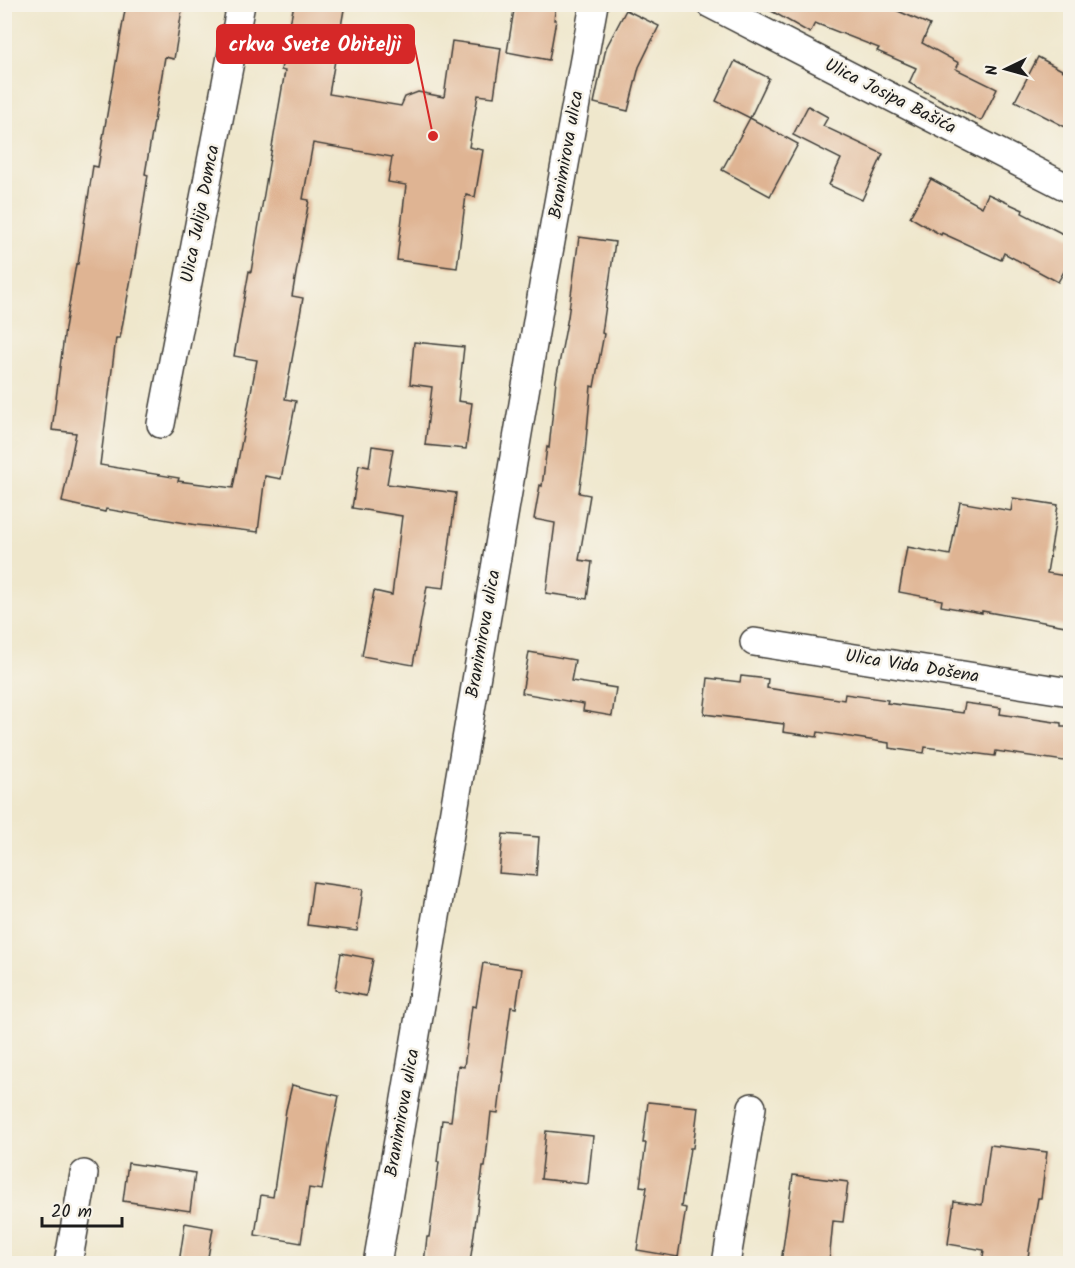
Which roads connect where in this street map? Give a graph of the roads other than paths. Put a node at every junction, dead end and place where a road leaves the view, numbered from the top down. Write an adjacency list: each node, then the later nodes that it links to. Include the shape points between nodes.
1 (241, 4): 5 (street, Ulica Julija Domca)
2 (594, 4): 11 (street, Branimirova ulica)
3 (710, 4): 4 (street, Ulica Josipa Bašića)
4 (1071, 189)
5 (161, 424)
6 (754, 642): 7 (street, Ulica Vida Došena)
7 (1071, 692)
8 (752, 1107): 12 (street)
9 (84, 1174): 10 (street)
10 (68, 1263)
11 (377, 1263)
12 (726, 1263)

